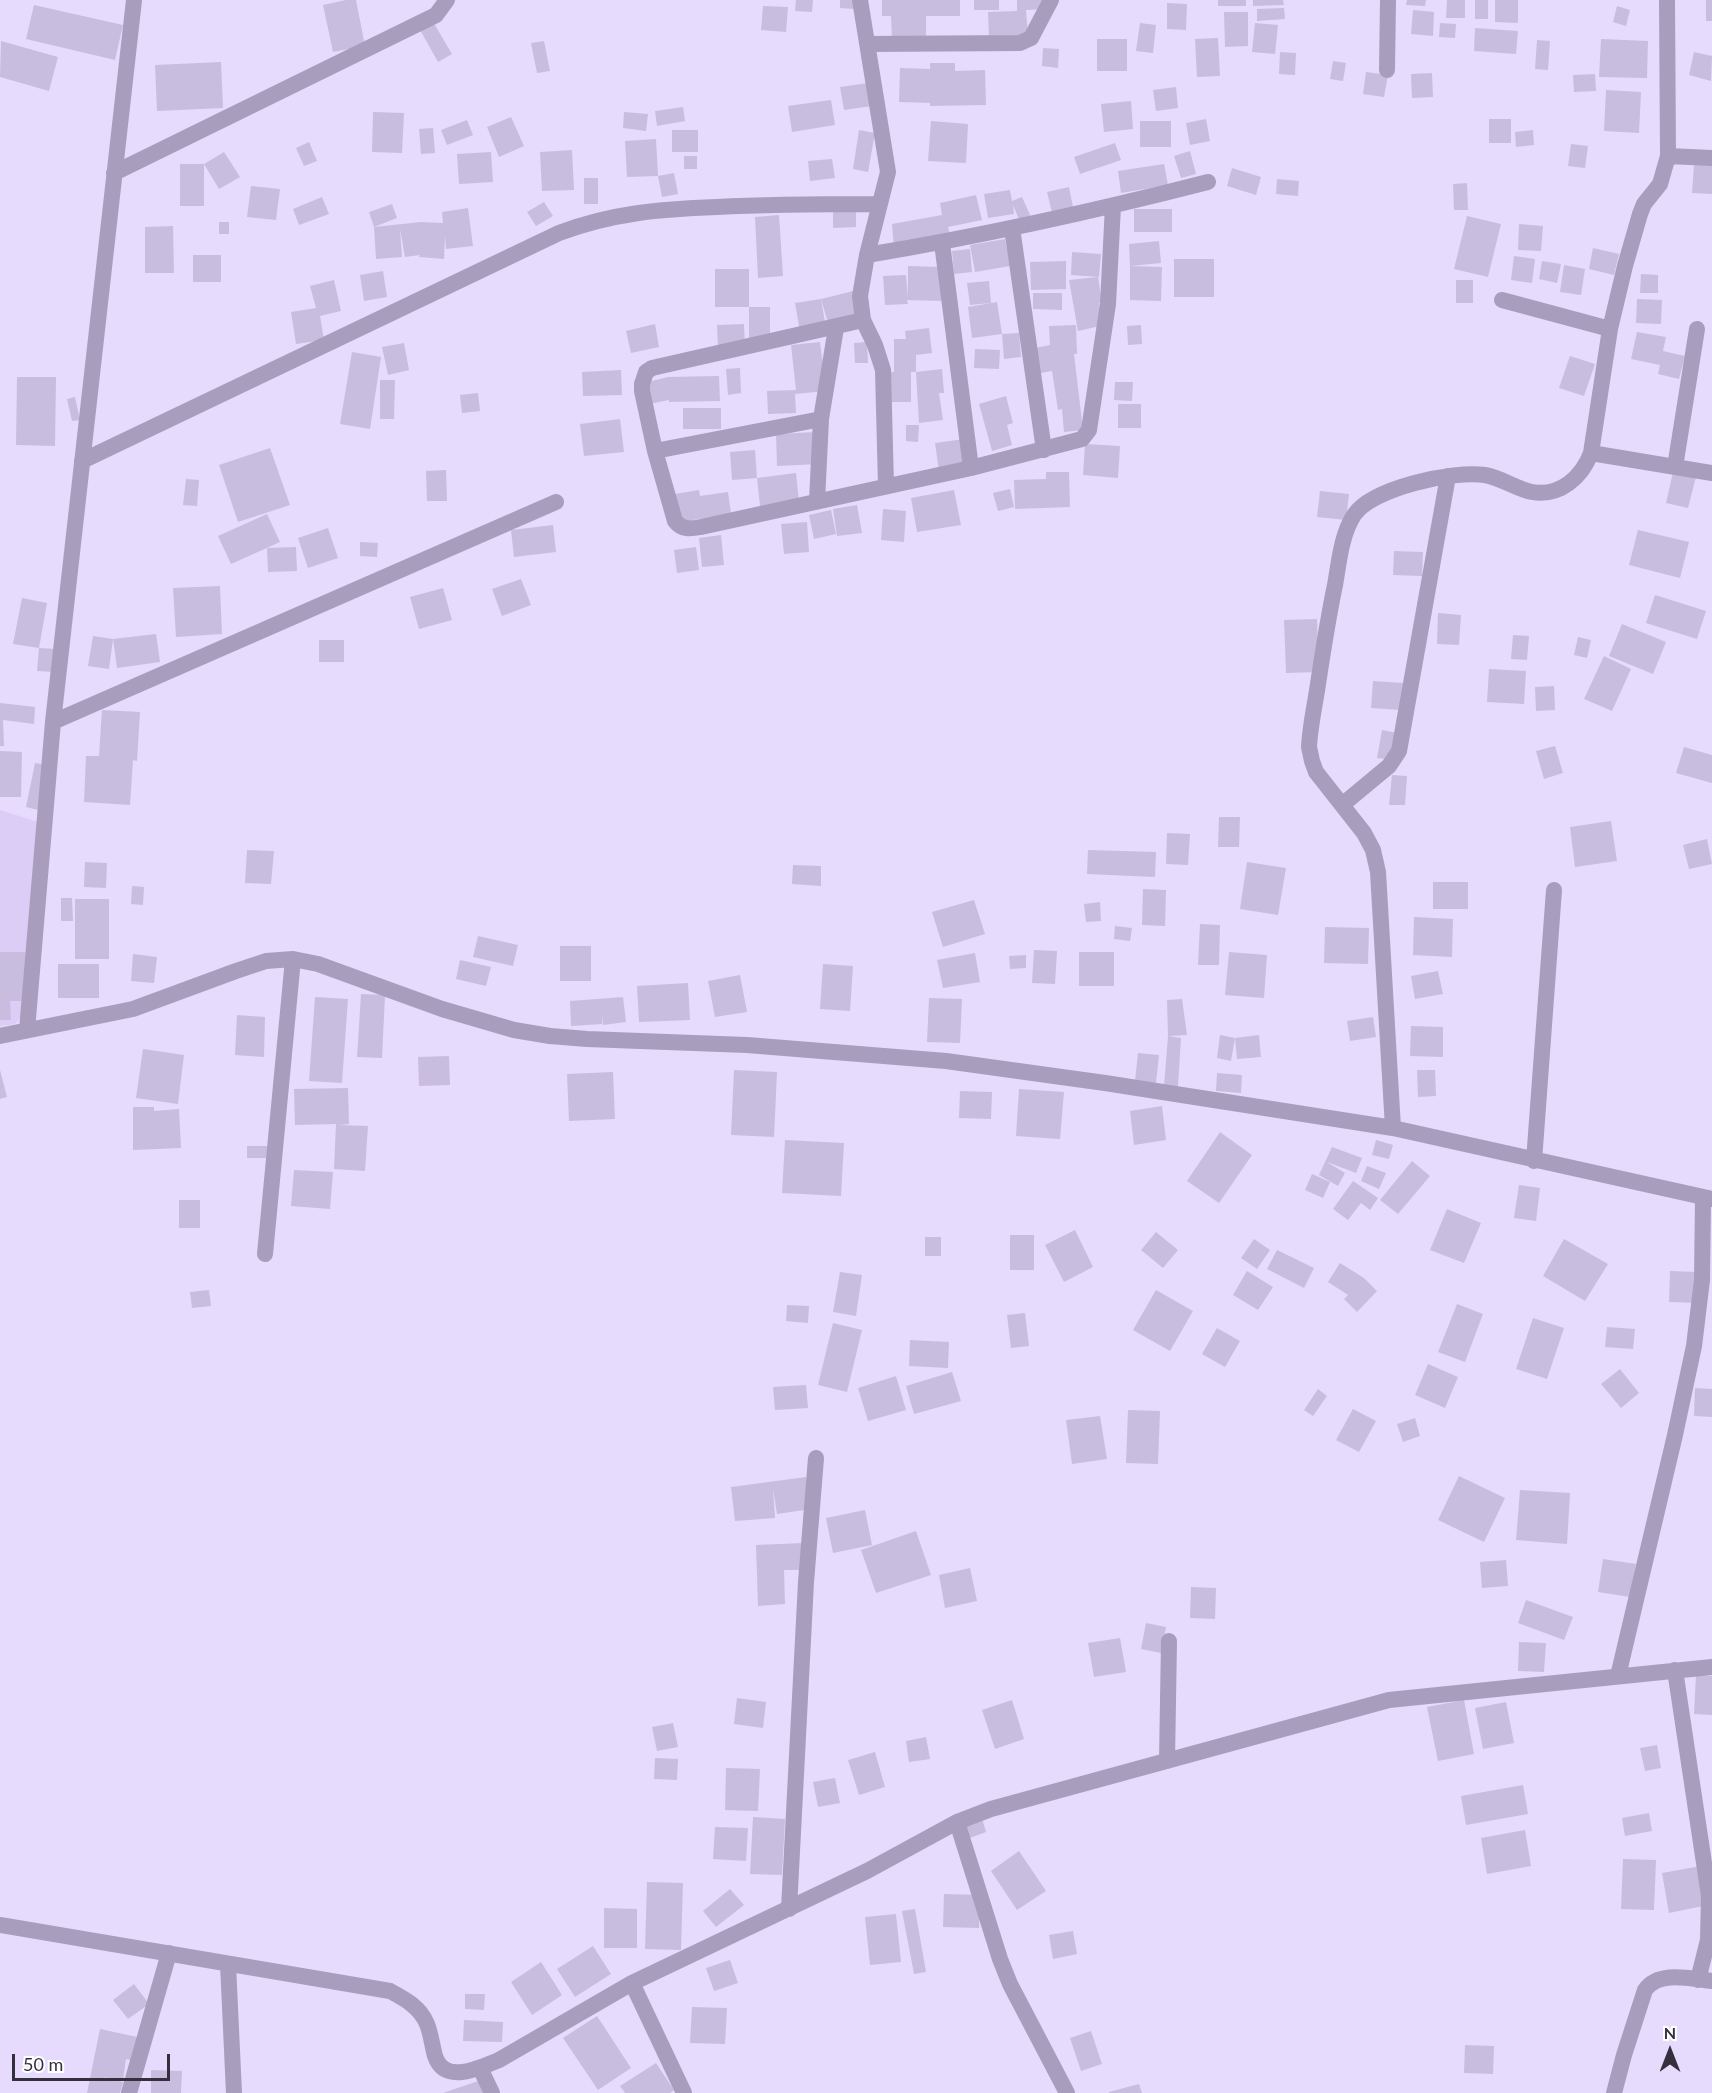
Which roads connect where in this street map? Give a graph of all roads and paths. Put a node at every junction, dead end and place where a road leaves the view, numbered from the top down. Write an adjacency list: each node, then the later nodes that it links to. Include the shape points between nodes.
1 (134, 0): 11 (street)
2 (447, 0): 11 (street, via 436,15)
3 (860, 0): 7 (street)
4 (1051, 0): 7 (street, via 1031,38 1020,43)
5 (1388, 0): 8 (street)
6 (1667, 0): 9 (street)
7 (868, 44): 13 (street, via 888,172)
8 (1387, 70)
9 (1668, 156): 10 (street); 21 (street, via 1660,184 1640,214)
10 (1712, 158)
11 (114, 173): 27 (street)
12 (1208, 182): 14 (street)
13 (879, 204): 17 (street); 27 (street, via 660,209 588,222)
14 (1113, 206): 15 (street); 24 (street, via 1108,304 1089,430 1077,442)
15 (1012, 228): 16 (street); 24 (street)
16 (942, 243): 17 (street); 29 (street)
17 (867, 255): 19 (street, via 860,296)
18 (1502, 300): 21 (street)
19 (862, 320): 20 (street); 32 (street, via 883,370)
20 (836, 328): 23 (street); 25 (street, via 645,372 642,391)
21 (1610, 329): 26 (street)
22 (1697, 329): 28 (street)
23 (822, 419): 25 (street); 33 (street)
24 (1044, 450): 29 (street)
25 (655, 451): 33 (street, via 675,521 684,528)
26 (1591, 453): 28 (street); 31 (street, via 1582,471 1556,491 1532,492 1486,475)
27 (82, 461): 35 (street)
28 (1674, 466): 30 (street)
29 (971, 468): 32 (street)
30 (1712, 473)
31 (1449, 476): 36 (street, via 1399,751 1389,766); 36 (street, via 1380,495 1355,514 1347,529 1310,735 1311,761 1316,772)
32 (886, 486): 33 (street)
33 (817, 501)
34 (556, 502): 35 (street)
35 (53, 722): 39 (street)
36 (1342, 805): 41 (street, via 1364,833 1378,872)
37 (1554, 890): 42 (street)
38 (293, 959): 39 (street, via 266,961 133,1009); 41 (street, via 318,964 481,1022 550,1036 747,1045 946,1061); 44 (street)
39 (27, 1030): 40 (street)
40 (0, 1036)
41 (1393, 1128): 42 (street)
42 (1534, 1161): 43 (street)
43 (1707, 1198): 49 (street, via 1694,1346)
44 (265, 1254)
45 (816, 1458): 52 (street)
46 (1169, 1641): 50 (street)
47 (1712, 1667): 48 (street)
48 (1675, 1670): 49 (street); 56 (street, via 1709,1896)
49 (1618, 1676): 50 (street, via 1389,1701)
50 (1167, 1761): 51 (street)
51 (957, 1822): 52 (street); 63 (street, via 1010,1984)
52 (789, 1909): 57 (street)
53 (0, 1925): 54 (street)
54 (169, 1953): 55 (street); 59 (street)
55 (228, 1964): 58 (street, via 390,1991 419,2011 427,2024 438,2064 454,2072); 60 (street)
56 (1705, 1981): 64 (street, via 1664,1978 1649,1984)
57 (632, 1983): 58 (street); 62 (street)
58 (480, 2068): 61 (street)
59 (129, 2093)
60 (234, 2093)
61 (492, 2093)
62 (684, 2093)
63 (1067, 2093)
64 (1614, 2093)

